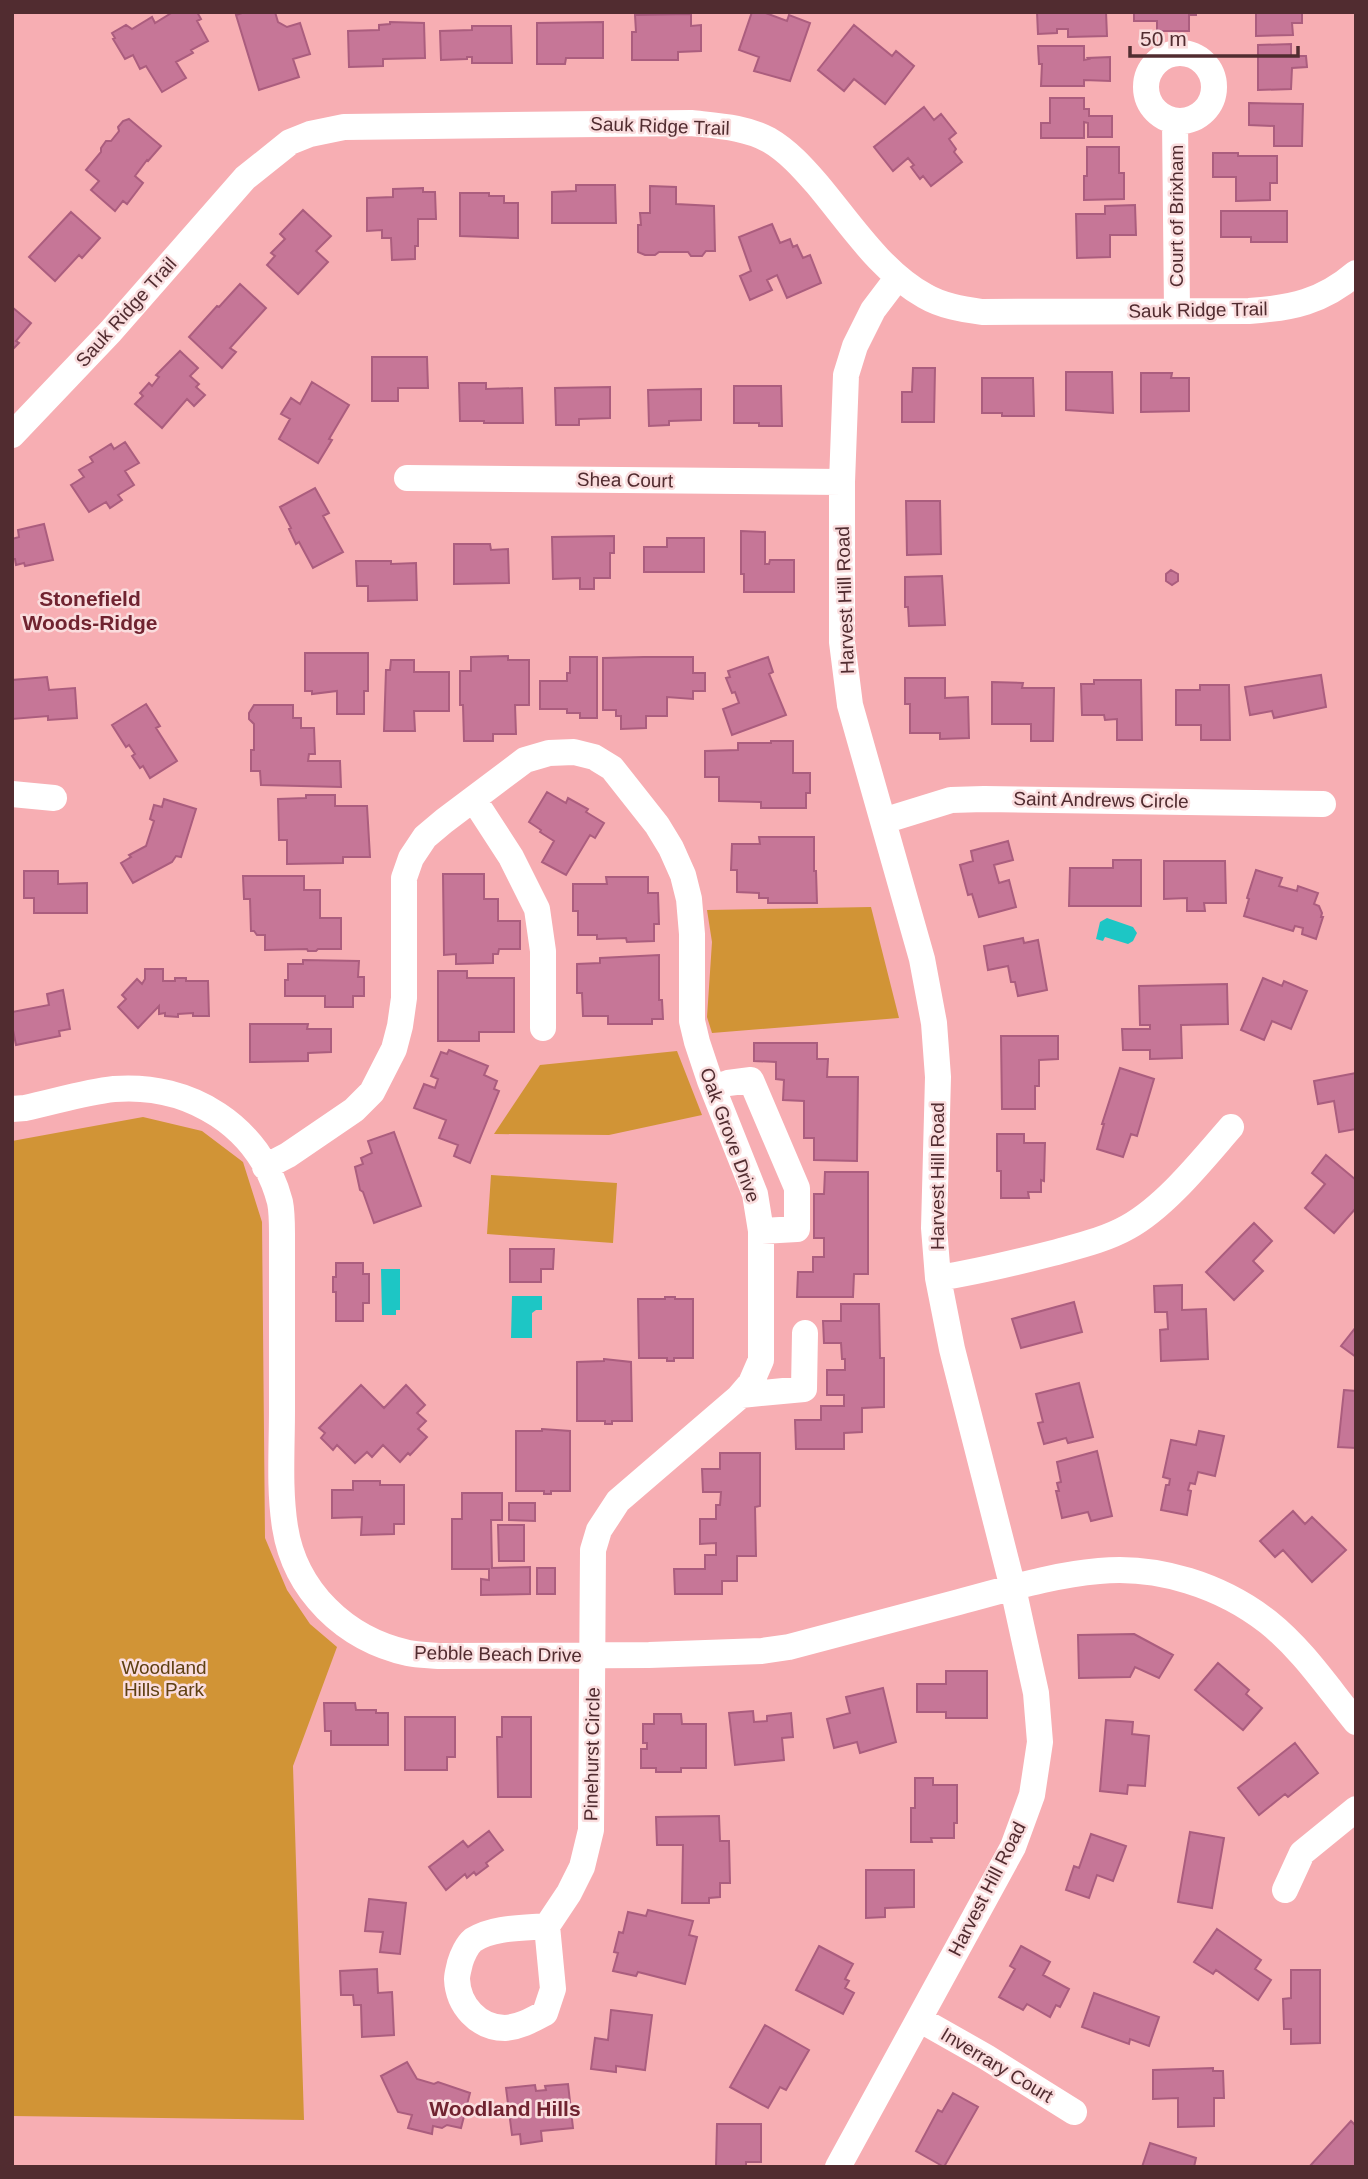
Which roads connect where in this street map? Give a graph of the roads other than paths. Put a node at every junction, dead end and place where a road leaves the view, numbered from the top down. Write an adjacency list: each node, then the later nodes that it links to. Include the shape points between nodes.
1 (1175, 121): 4 (street, Court of Brixham)
2 (1356, 274): 4 (street, Sauk Ridge Trail, via 1307,303 1249,311)
3 (898, 277): 4 (street, Sauk Ridge Trail, via 925,296 982,312); 5 (street, Sauk Ridge Trail, via 878,260 789,155 771,141 733,127 677,123 344,127 290,142 245,178); 7 (street, Harvest Hill Road, via 873,310 846,375)
4 (1177, 310)
5 (12, 435)
6 (407, 478): 7 (street, Shea Court)
7 (842, 482): 12 (street, Harvest Hill Road, via 842,642 850,705)
8 (12, 794): 9 (street)
9 (54, 799)
10 (474, 800): 13 (street, via 511,857 537,909 544,951); 14 (street, Oak Grove Drive, via 525,760 549,753 574,752 612,768 657,825 683,875 692,934 692,1021); 17 (street, Oak Grove Drive, via 425,837 404,878 400,1026 372,1092 354,1110)
11 (1323, 804): 12 (street, Saint Andrews Circle, via 951,800)
12 (883, 821): 19 (street, Harvest Hill Road, via 922,959 934,1023)
13 (543, 1028)
14 (713, 1088): 18 (street, Oak Grove Drive, via 755,1194); 18 (street, via 751,1080 797,1188 797,1229)
15 (12, 1109): 17 (street, Pebble Beach Drive, via 111,1089 178,1095 237,1128)
16 (1231, 1127): 19 (street, via 1153,1210 1129,1227 1035,1258)
17 (265, 1167): 23 (street, Pebble Beach Drive, via 280,1203 282,1234 285,1527 292,1553 317,1600 360,1635 410,1653)
18 (761, 1231): 21 (street, Oak Grove Drive, via 761,1360)
19 (938, 1278): 22 (street, Harvest Hill Road)
20 (805, 1333): 21 (street, via 804,1389)
21 (741, 1395): 23 (street, Oak Grove Drive, via 643,1478 607,1515 593,1550)
22 (1013, 1588): 23 (street, Pebble Beach Drive, via 789,1647); 24 (street, Pebble Beach Drive, via 1053,1578 1128,1570 1201,1584 1268,1622 1299,1650); 28 (street, Harvest Hill Road, via 1036,1693 1040,1742 1032,1795 1013,1846)
23 (593, 1656): 27 (street, Pinehurst Circle, via 591,1830 582,1867)
24 (1356, 1722)
25 (1356, 1809): 26 (street, via 1302,1853)
26 (1285, 1890)
27 (547, 1926)
28 (919, 2020): 29 (street, Inverrary Court); 30 (street, Harvest Hill Road)
29 (1074, 2112)
30 (838, 2167)

